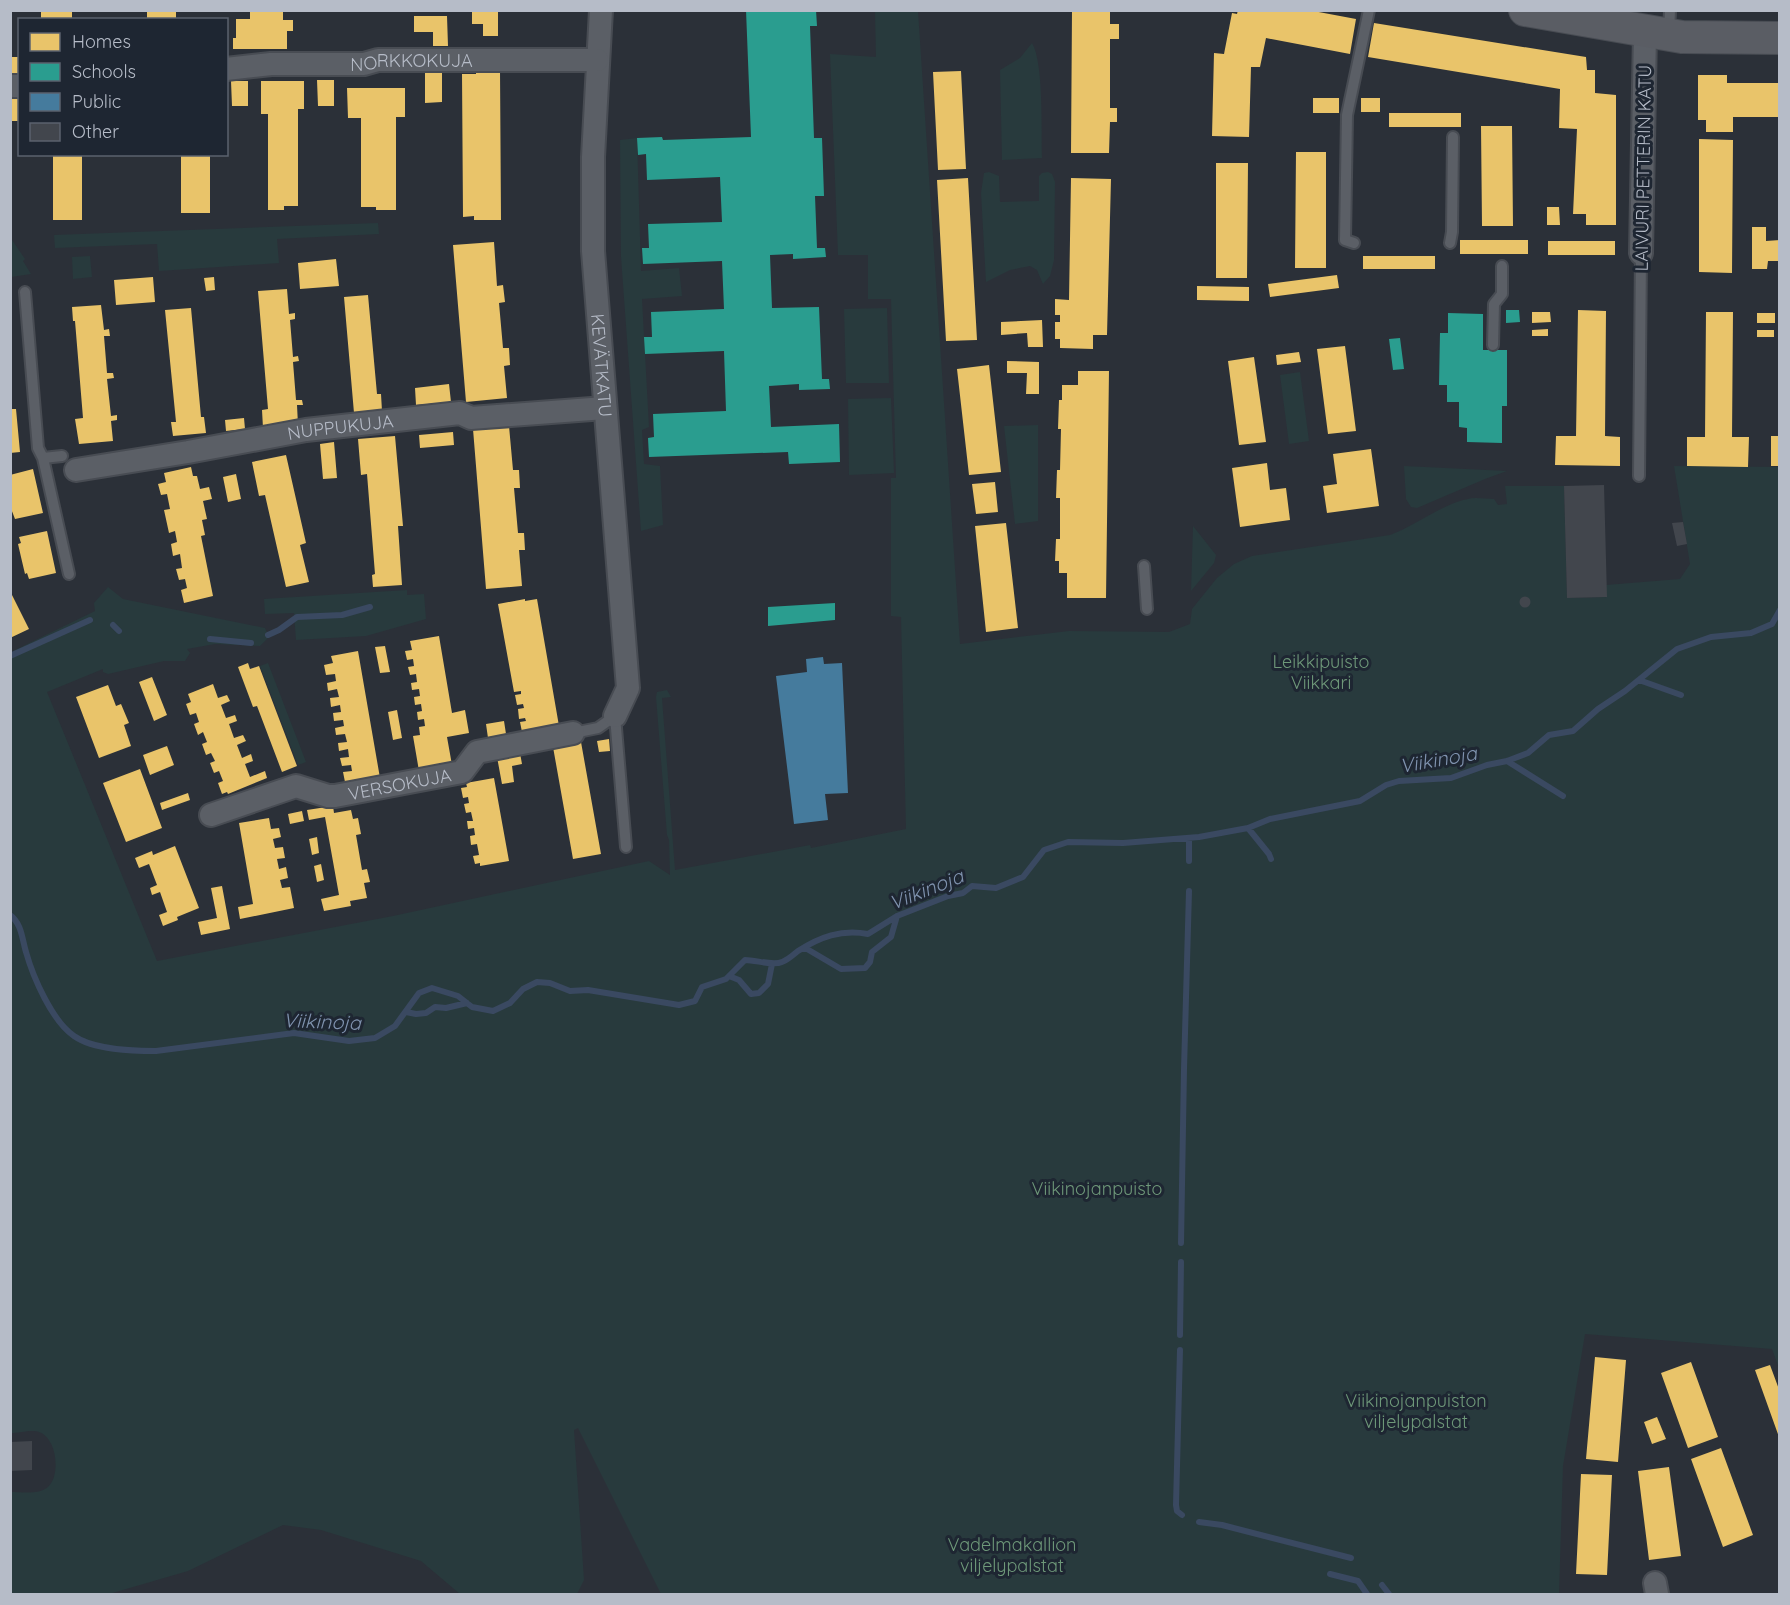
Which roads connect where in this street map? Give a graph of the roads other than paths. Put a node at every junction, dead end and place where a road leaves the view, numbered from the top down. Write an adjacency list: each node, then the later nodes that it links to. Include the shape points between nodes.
1 (601, 10): 6 (street, KEVÄTKATU)
2 (1369, 10): 9 (lane, via 1347,115 1345,240)
3 (1525, 10): 4 (street)
4 (1661, 26): 5 (street); 11 (street, LAIVURI PETTERIN KATU)
5 (1779, 38)
6 (597, 60): 7 (street, NORKKOKUJA, via 378,60 364,64 271,64); 15 (street, KEVÄTKATU, via 593,251)
7 (228, 69)
8 (1453, 137): 10 (lane)
9 (1354, 243)
10 (1450, 243)
11 (1641, 253): 18 (lane, LAIVURI PETTERIN KATU)
12 (1502, 266): 14 (lane, via 1502,294 1494,304)
13 (25, 292): 16 (lane, via 38,448)
14 (1493, 345)
15 (605, 408): 17 (street, NUPPUKUJA, via 471,418 460,413 313,429 188,452); 22 (street, KEVÄTKATU, via 628,688)
16 (43, 458): 17 (lane); 20 (lane)
17 (69, 463)
18 (1639, 476)
19 (1144, 566): 21 (lane)
20 (69, 574)
21 (1147, 609)
22 (615, 716): 23 (lane, VERSOKUJA, via 598,728); 25 (lane)
23 (573, 733): 24 (street, VERSOKUJA, via 477,752 462,772 335,796 296,786)
24 (211, 815)
25 (626, 847)

